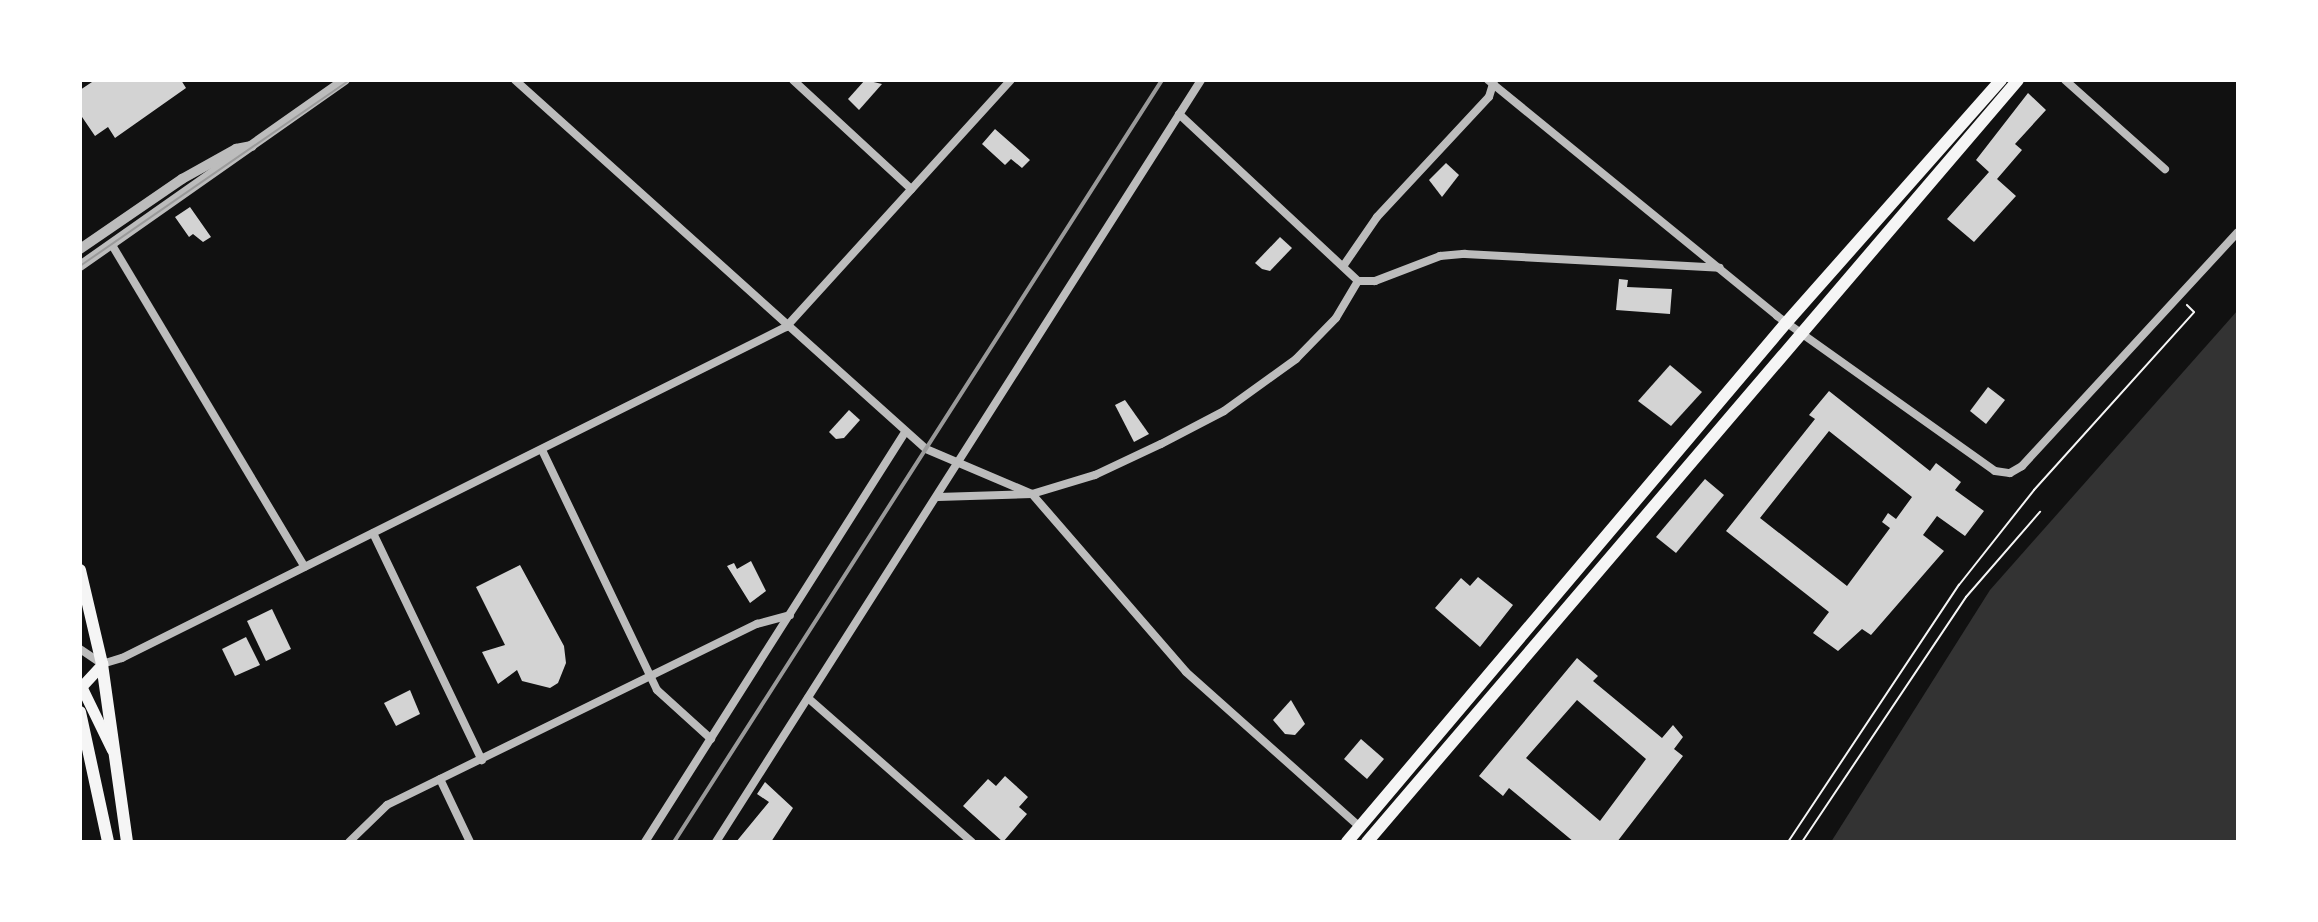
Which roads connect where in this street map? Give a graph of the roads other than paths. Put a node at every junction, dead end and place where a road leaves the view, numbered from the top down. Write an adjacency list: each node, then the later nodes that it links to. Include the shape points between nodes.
1 (345, 80): 11 (street)
2 (515, 80): 22 (street)
3 (793, 80): 13 (street)
4 (1011, 80): 13 (street)
5 (1201, 80): 10 (street)
6 (2001, 80): 21 (main road)
7 (2018, 80): 23 (main road)
8 (2065, 80): 12 (street)
9 (1492, 81): 17 (street, via 1485,103 1377,217); 19 (street)
10 (1179, 114): 17 (street); 26 (street)
11 (252, 146): 15 (street); 16 (street, via 240,147 182,179)
12 (2165, 169)
13 (911, 189): 22 (street)
14 (2238, 232): 23 (street, via 2010,473 1995,471)
15 (112, 245): 18 (street); 30 (street)
16 (80, 249)
17 (1344, 265): 20 (street)
18 (80, 266)
19 (1720, 268): 20 (street, via 1465,254 1440,256 1375,281); 21 (street)
20 (1358, 281): 27 (street, via 1336,318 1296,359 1224,411 1095,475)
21 (1786, 323): 23 (street); 43 (main road)
22 (786, 327): 24 (street); 25 (street)
23 (1802, 332): 52 (main road)
24 (905, 432): 26 (street); 32 (street)
25 (542, 450): 29 (street); 35 (street)
26 (959, 466): 27 (street); 28 (street)
27 (1032, 494): 28 (street); 43 (street, via 1186,672)
28 (938, 497): 37 (street)
29 (373, 533): 30 (street); 41 (street)
30 (305, 567): 34 (street)
31 (80, 570): 34 (main road)
32 (790, 615): 35 (street, via 757,624); 39 (street)
33 (80, 649): 34 (street)
34 (102, 664): 36 (main road); 40 (main road)
35 (651, 678): 39 (street, via 657,690); 41 (street)
36 (81, 686): 40 (main road)
37 (808, 698): 49 (street); 50 (street)
38 (80, 712): 44 (main road)
39 (711, 739): 48 (street)
40 (114, 754): 45 (main road)
41 (482, 760): 42 (street)
42 (440, 779): 46 (street, via 387,805); 47 (street)
43 (1361, 828): 51 (main road)
44 (108, 842)
45 (127, 842)
46 (349, 842)
47 (470, 842)
48 (645, 842)
49 (716, 842)
50 (972, 842)
51 (1347, 842)
52 (1367, 842)

